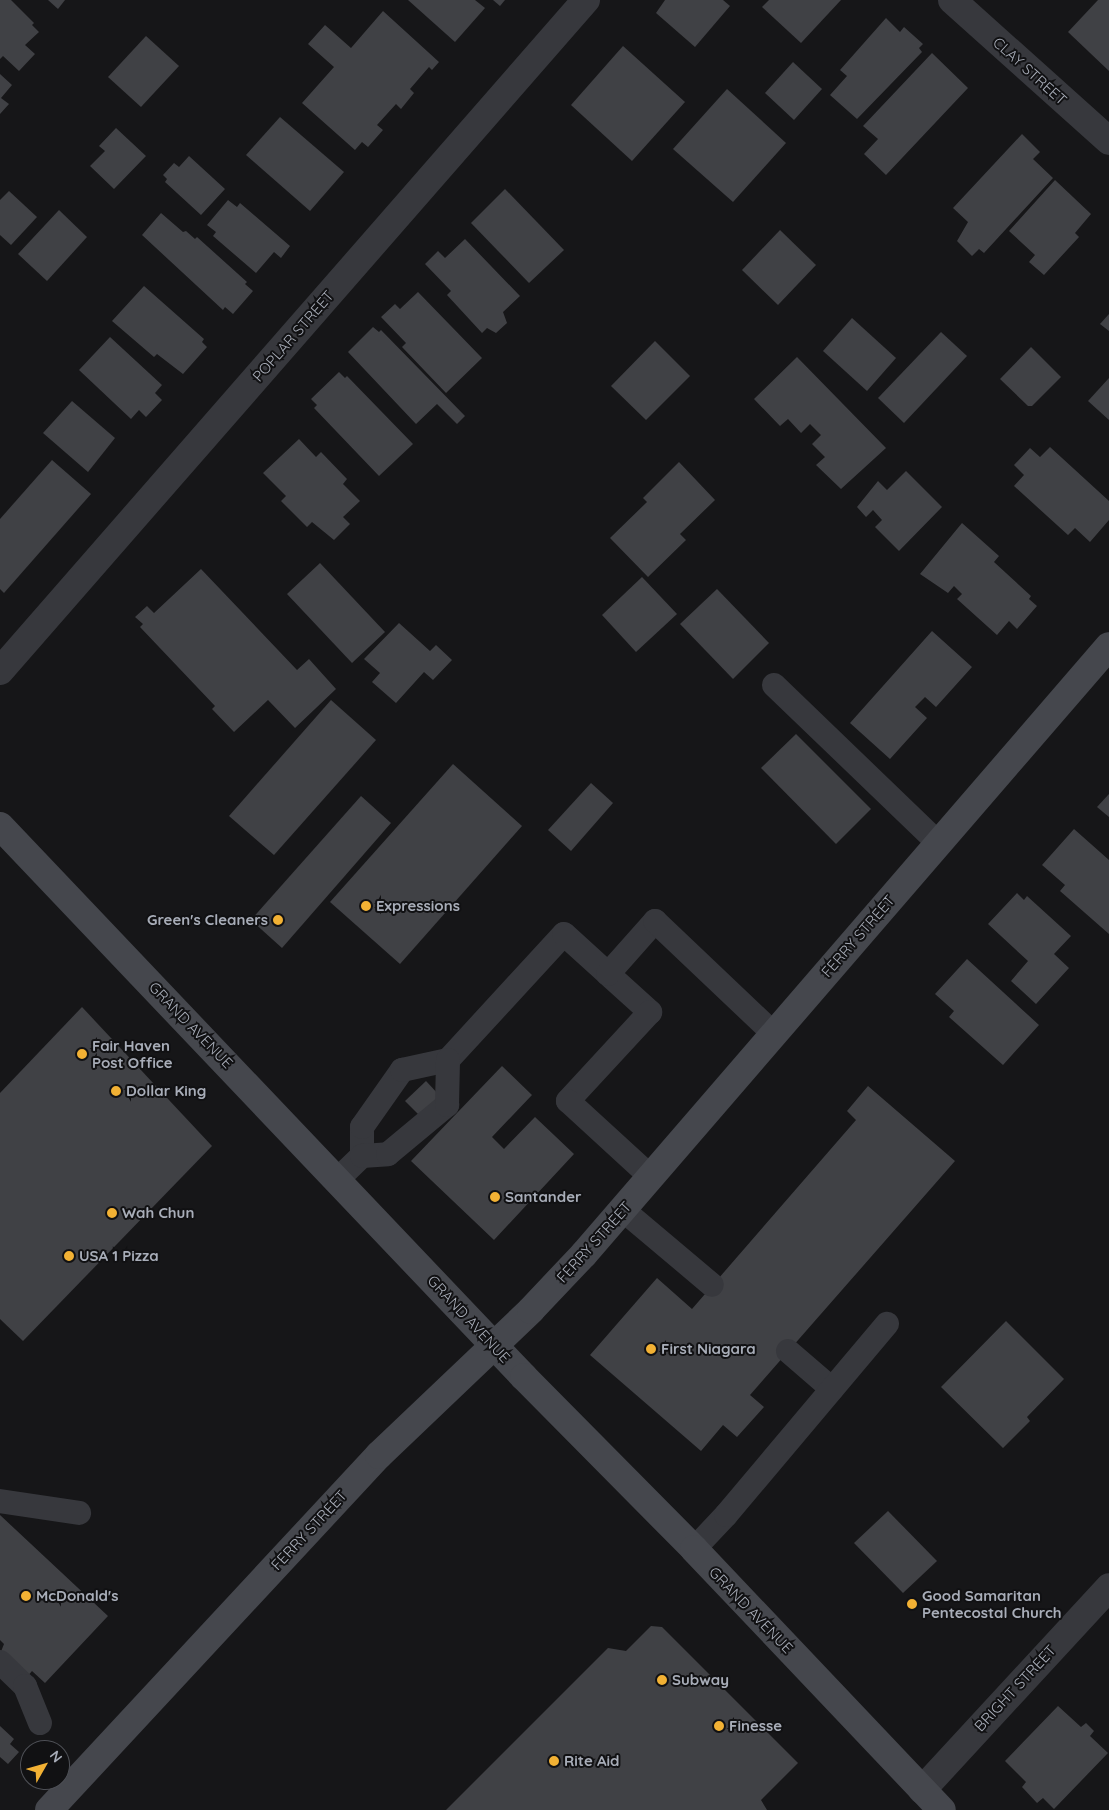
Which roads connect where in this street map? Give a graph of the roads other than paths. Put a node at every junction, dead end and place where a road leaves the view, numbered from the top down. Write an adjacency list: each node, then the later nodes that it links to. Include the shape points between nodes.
1 (586, 0): 5 (street, POPLAR STREET)
2 (952, 0): 3 (street, CLAY STREET)
3 (1109, 141)
4 (1109, 646): 8 (main road, FERRY STREET)
5 (0, 671)
6 (774, 685): 8 (lane)
7 (0, 826): 14 (main road, GRAND AVENUE)
8 (938, 843): 10 (main road, FERRY STREET)
9 (608, 974): 10 (lane, via 655,921); 11 (lane, via 564,934); 13 (lane, via 650,1012 568,1101)
10 (774, 1034): 13 (main road, FERRY STREET)
11 (448, 1060): 12 (lane, via 402,1070 362,1128); 12 (lane, via 446,1105 388,1154)
12 (362, 1156): 14 (lane)
13 (651, 1177): 15 (main road, FERRY STREET)
14 (337, 1180): 18 (main road, GRAND AVENUE)
15 (623, 1210): 16 (lane); 18 (main road, FERRY STREET)
16 (712, 1285)
17 (887, 1324): 20 (lane)
18 (494, 1345): 23 (main road, GRAND AVENUE); 28 (main road, FERRY STREET, via 379,1455)
19 (788, 1351): 20 (lane)
20 (832, 1389): 23 (lane)
21 (0, 1501): 22 (lane)
22 (79, 1513)
23 (694, 1549): 27 (main road, GRAND AVENUE)
24 (1109, 1587): 27 (street, BRIGHT STREET)
25 (0, 1662): 26 (lane, via 25,1686)
26 (40, 1723)
27 (922, 1790): 29 (main road, GRAND AVENUE)
28 (48, 1810)
29 (942, 1810)

